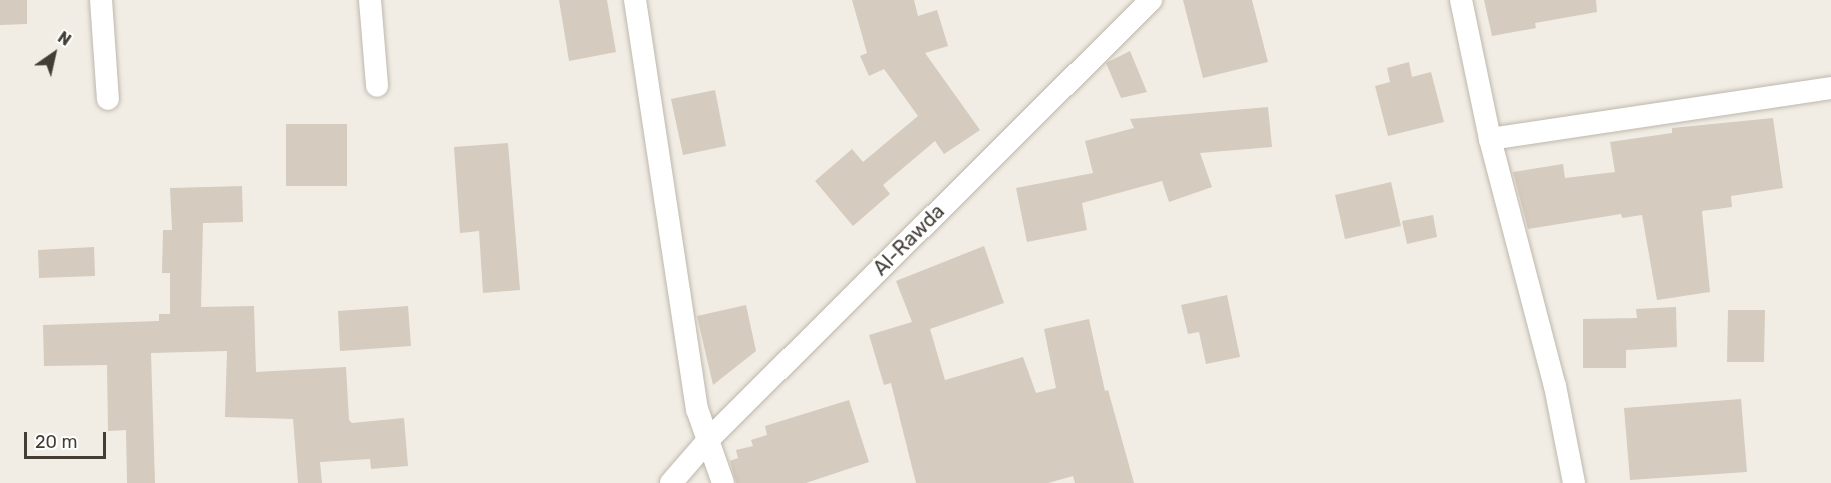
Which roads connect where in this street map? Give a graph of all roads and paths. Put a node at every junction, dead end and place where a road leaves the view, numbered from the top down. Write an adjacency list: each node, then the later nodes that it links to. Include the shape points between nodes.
1 (101, 0): 8 (street)
2 (370, 0): 6 (street)
3 (635, 0): 10 (street, via 697,409)
4 (1151, 0): 10 (street, Al-Rawda)
5 (1461, 0): 9 (street)
6 (377, 86)
7 (1831, 88): 9 (street)
8 (108, 99)
9 (1490, 139): 13 (street, via 1556,386)
10 (709, 439): 11 (street, Al-Rawda); 12 (street)
11 (670, 483)
12 (723, 483)
13 (1574, 483)

